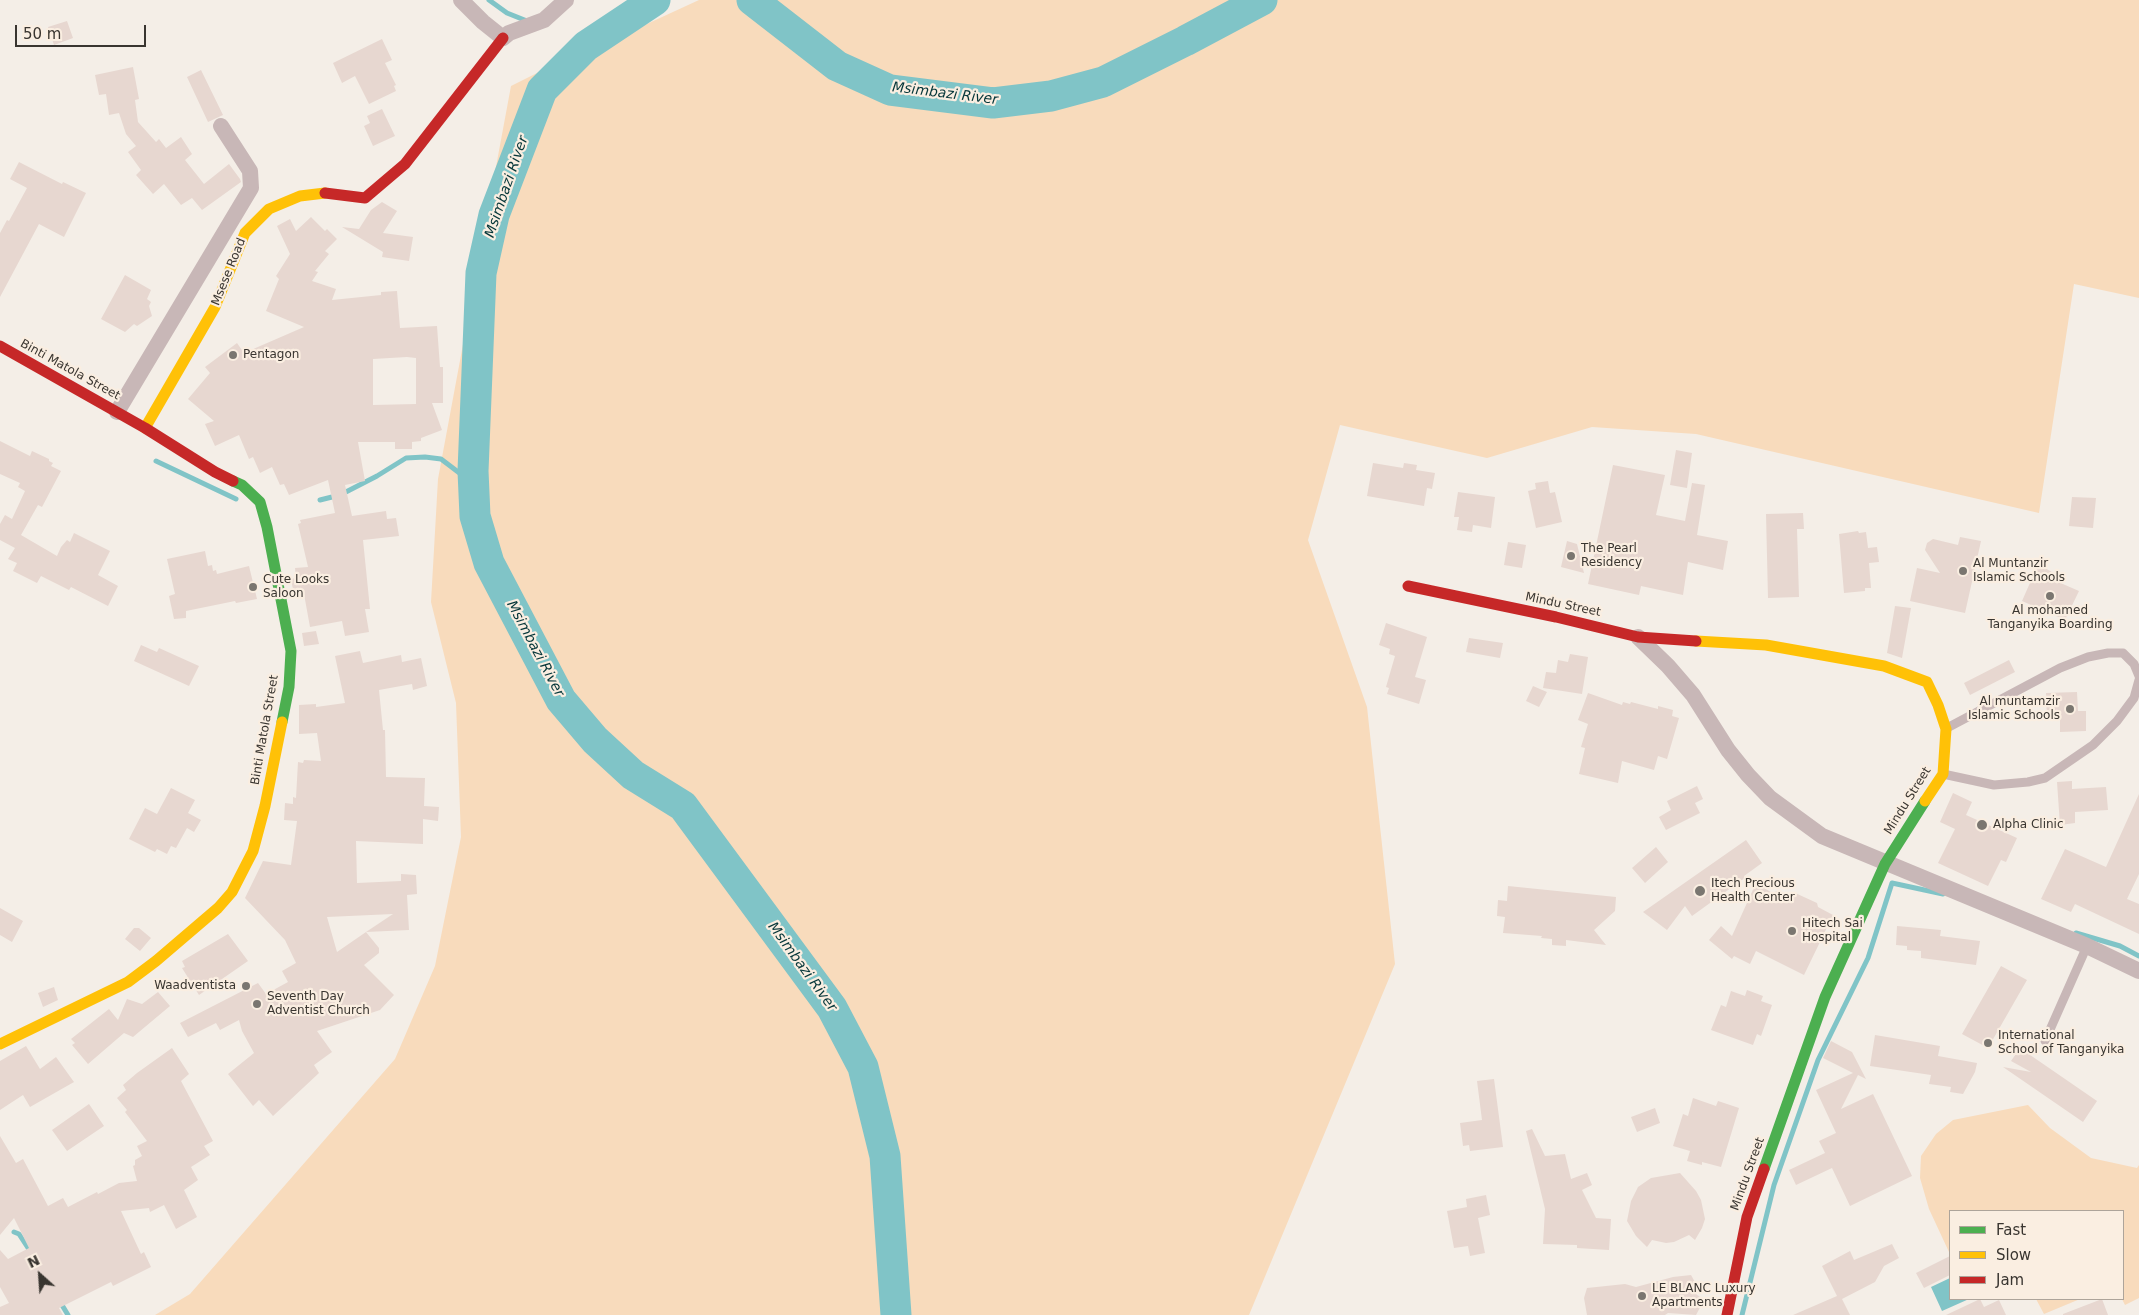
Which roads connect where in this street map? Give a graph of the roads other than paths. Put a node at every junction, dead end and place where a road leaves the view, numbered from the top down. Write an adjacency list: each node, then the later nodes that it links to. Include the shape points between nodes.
1 (461, 0): 3 (street)
2 (566, 0): 3 (street, Msese Road, via 544,20)
3 (503, 38): 7 (street, Msese Road, via 404,164 365,198 329,193 300,196 269,209 245,232 215,307)
4 (221, 126): 6 (street, via 250,171 251,188)
5 (0, 346): 6 (street, Binti Matola Street)
6 (117, 412): 7 (street, Binti Matola Street)
7 (145, 428): 18 (street, Binti Matola Street, via 242,485 260,502 291,651 289,687 265,806 253,851 232,892 218,908 128,982)
8 (1408, 586): 9 (street, Mindu Street)
9 (1638, 637): 12 (street, Mindu Street, via 1766,645 1884,666 1927,682); 14 (street, via 1693,696 1728,750 1770,798 1822,836)
10 (2139, 676): 12 (lane, via 2134,664 2123,653 2088,657 2060,668)
11 (2139, 680): 13 (lane, via 2134,698 2117,721 2093,745 2045,778 1994,785)
12 (1946, 729): 13 (street, Mindu Street)
13 (1943, 774): 14 (street, Mindu Street)
14 (1885, 864): 15 (street); 19 (street, Mindu Street, via 1825,997 1747,1217)
15 (2088, 946): 16 (street); 17 (lane)
16 (2139, 971)
17 (2045, 1041)
18 (0, 1044)
19 (1727, 1315)

